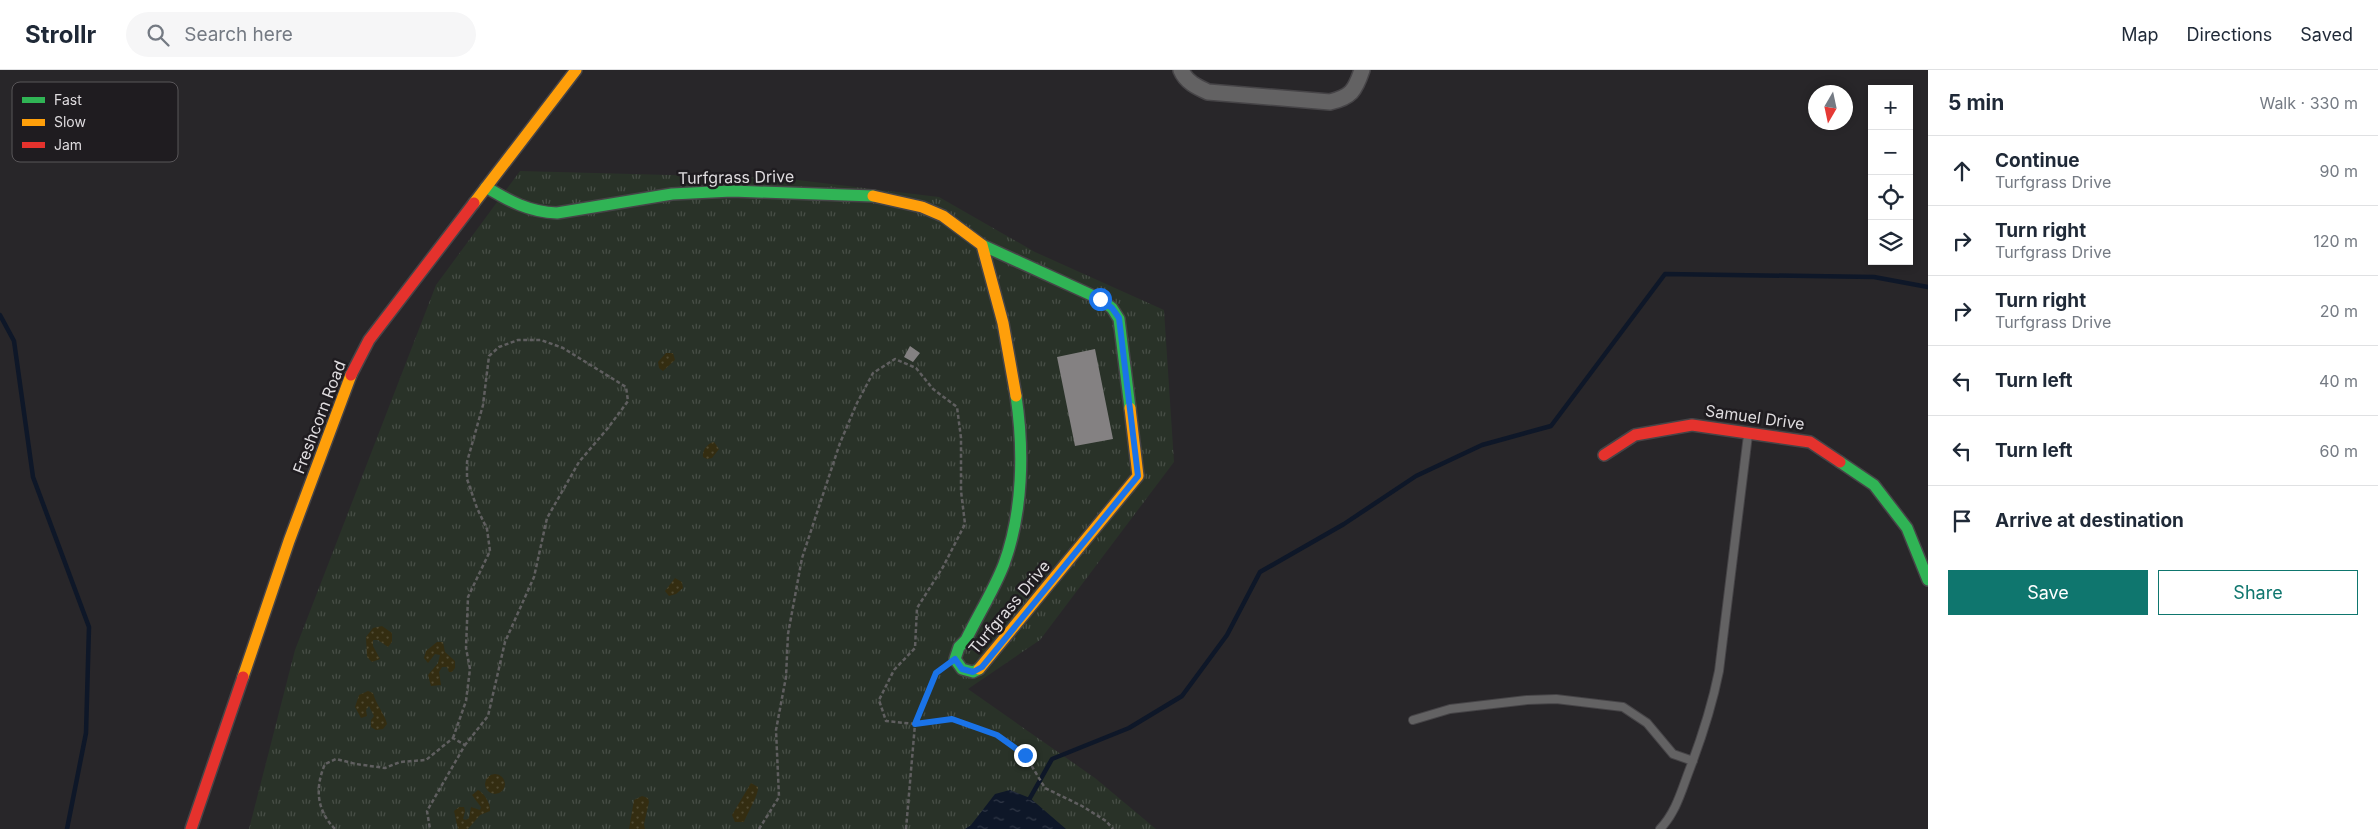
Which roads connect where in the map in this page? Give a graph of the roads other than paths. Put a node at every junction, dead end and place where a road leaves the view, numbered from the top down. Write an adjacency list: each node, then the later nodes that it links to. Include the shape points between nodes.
1 (576, 70): 4 (street, Freshcorn Road)
2 (1181, 70): 3 (street, via 1194,85 1208,92 1330,102 1346,98)
3 (1362, 70)
4 (486, 187): 5 (street, Turfgrass Drive, via 538,213 557,213 681,193 732,191 869,196 922,206 943,216); 11 (street, Freshcorn Road, via 369,340 354,368 289,541)
5 (982, 245): 5 (street, Turfgrass Drive, via 1012,365 1019,415 1020,490 1004,564 955,659 962,669 973,672 982,667 1138,476 1119,318 1100,299)
6 (1748, 433): 7 (street, Samuel Drive, via 1692,425 1635,435); 8 (street, Samuel Drive, via 1810,442 1874,486 1907,528); 10 (lane, via 1719,671 1703,737)
7 (1604, 455)
8 (1928, 580)
9 (1413, 720): 10 (lane, via 1450,708 1527,700 1556,699 1623,707 1646,723 1673,754)
10 (1693, 761): 12 (lane, via 1671,818)
11 (190, 829)
12 (1660, 829)

